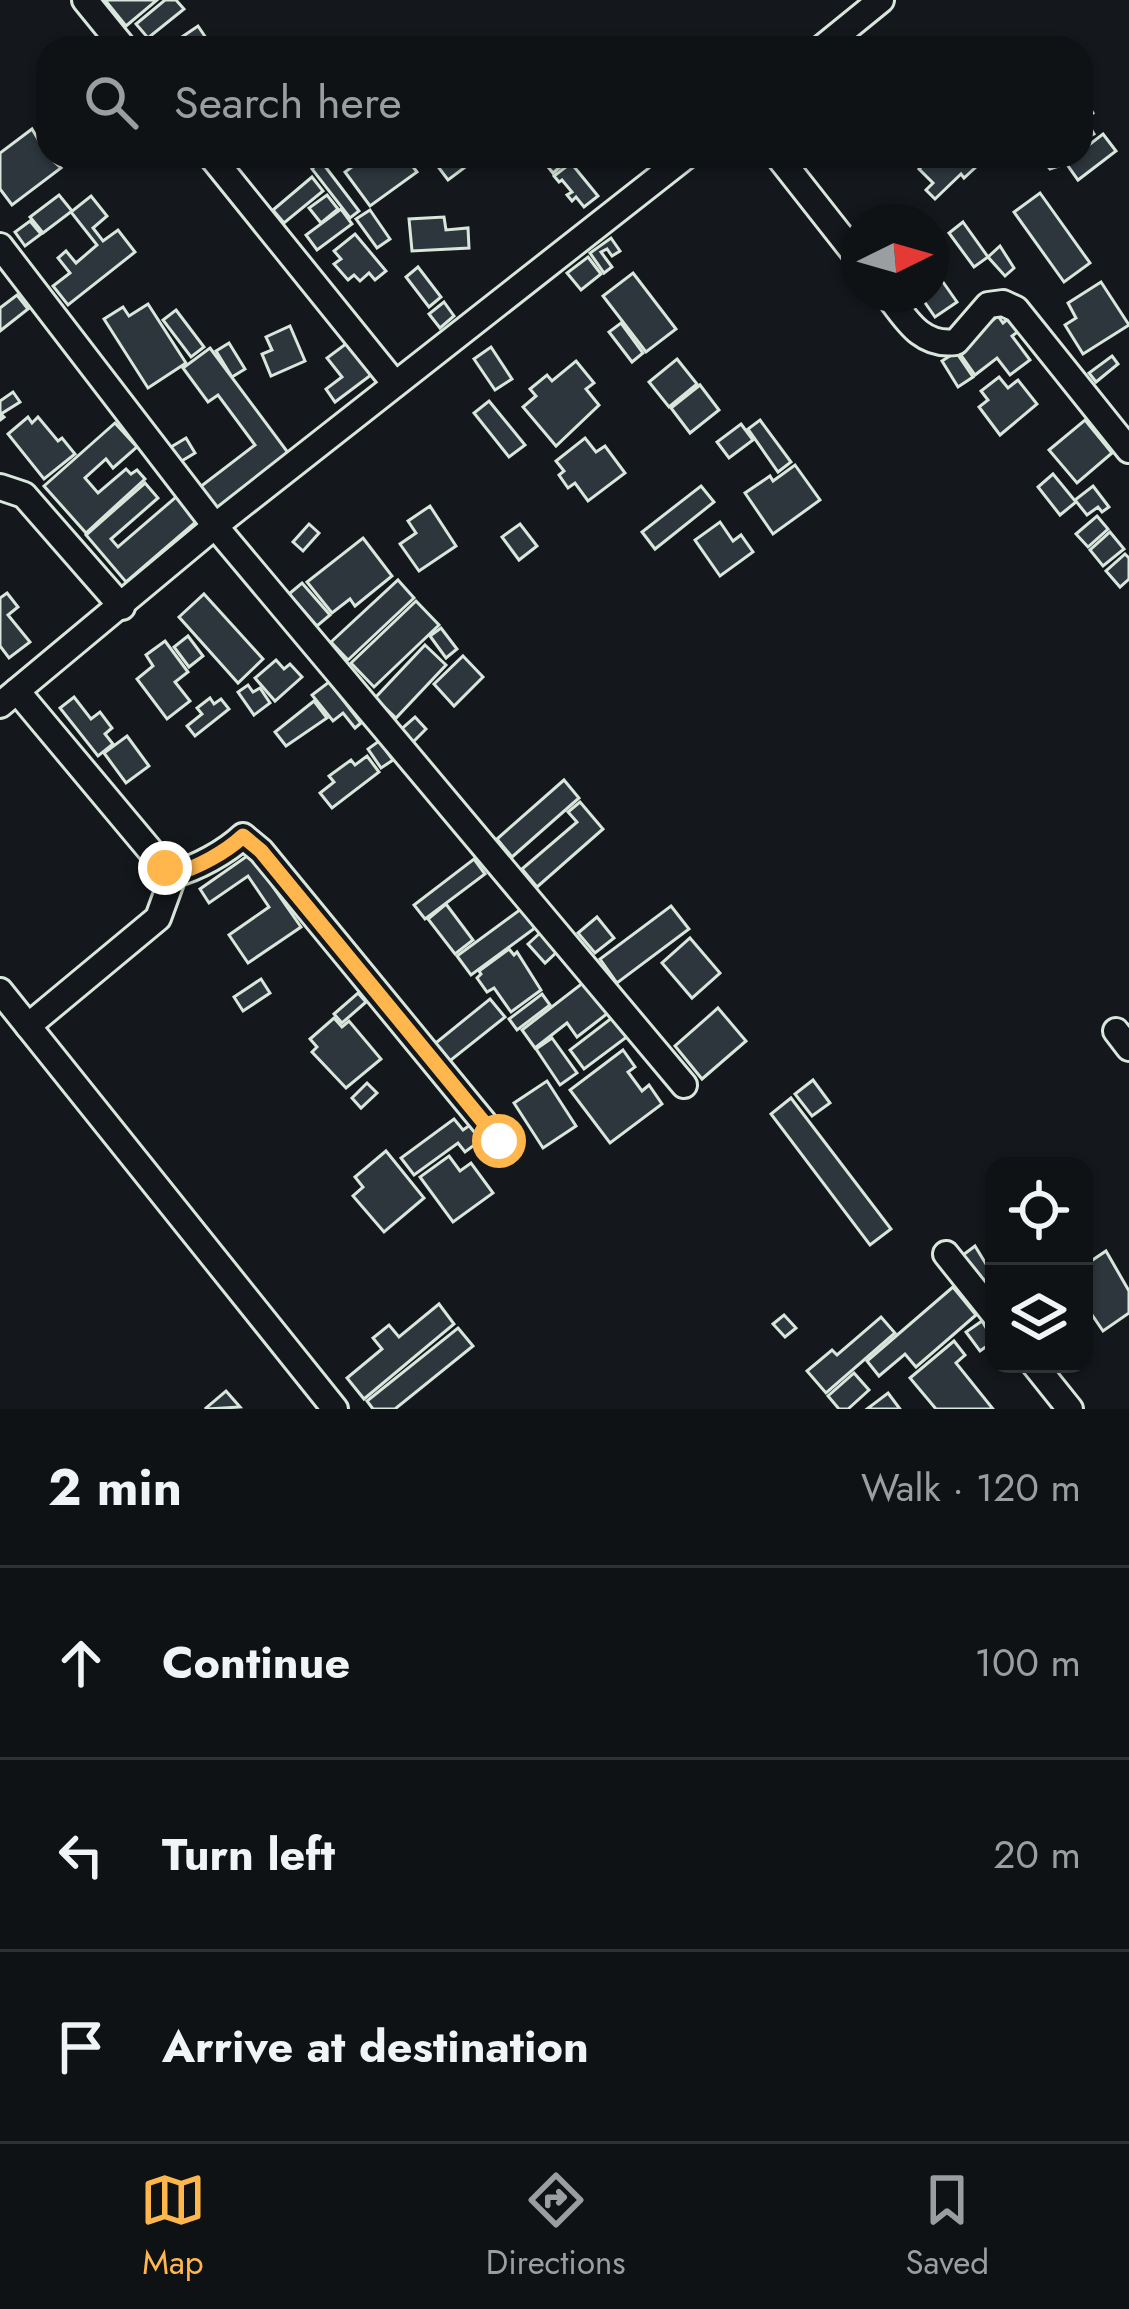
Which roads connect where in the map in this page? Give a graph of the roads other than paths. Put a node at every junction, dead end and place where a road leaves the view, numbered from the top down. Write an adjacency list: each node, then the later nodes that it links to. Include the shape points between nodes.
1 (85, 0): 3 (street)
2 (881, 0): 4 (street)
3 (114, 36)
4 (837, 36)
5 (221, 168): 11 (street)
6 (671, 168): 11 (street)
7 (787, 168): 8 (street)
8 (841, 236)
9 (0, 246): 14 (street)
10 (901, 312): 12 (street, via 935,343 956,342 988,305 1016,309)
11 (395, 384): 14 (street)
12 (1129, 450)
13 (0, 487): 15 (street, via 24,495)
14 (214, 526): 15 (street); 20 (street)
15 (122, 607): 16 (street)
16 (9, 698): 17 (street)
17 (174, 874): 19 (street, via 158,918); 21 (street, via 243,836)
18 (0, 992): 19 (street)
19 (28, 1026): 25 (street)
20 (684, 1085)
21 (499, 1141)
22 (946, 1254): 23 (street)
23 (985, 1303)
24 (1041, 1373): 26 (street)
25 (335, 1409)
26 (1070, 1409)

